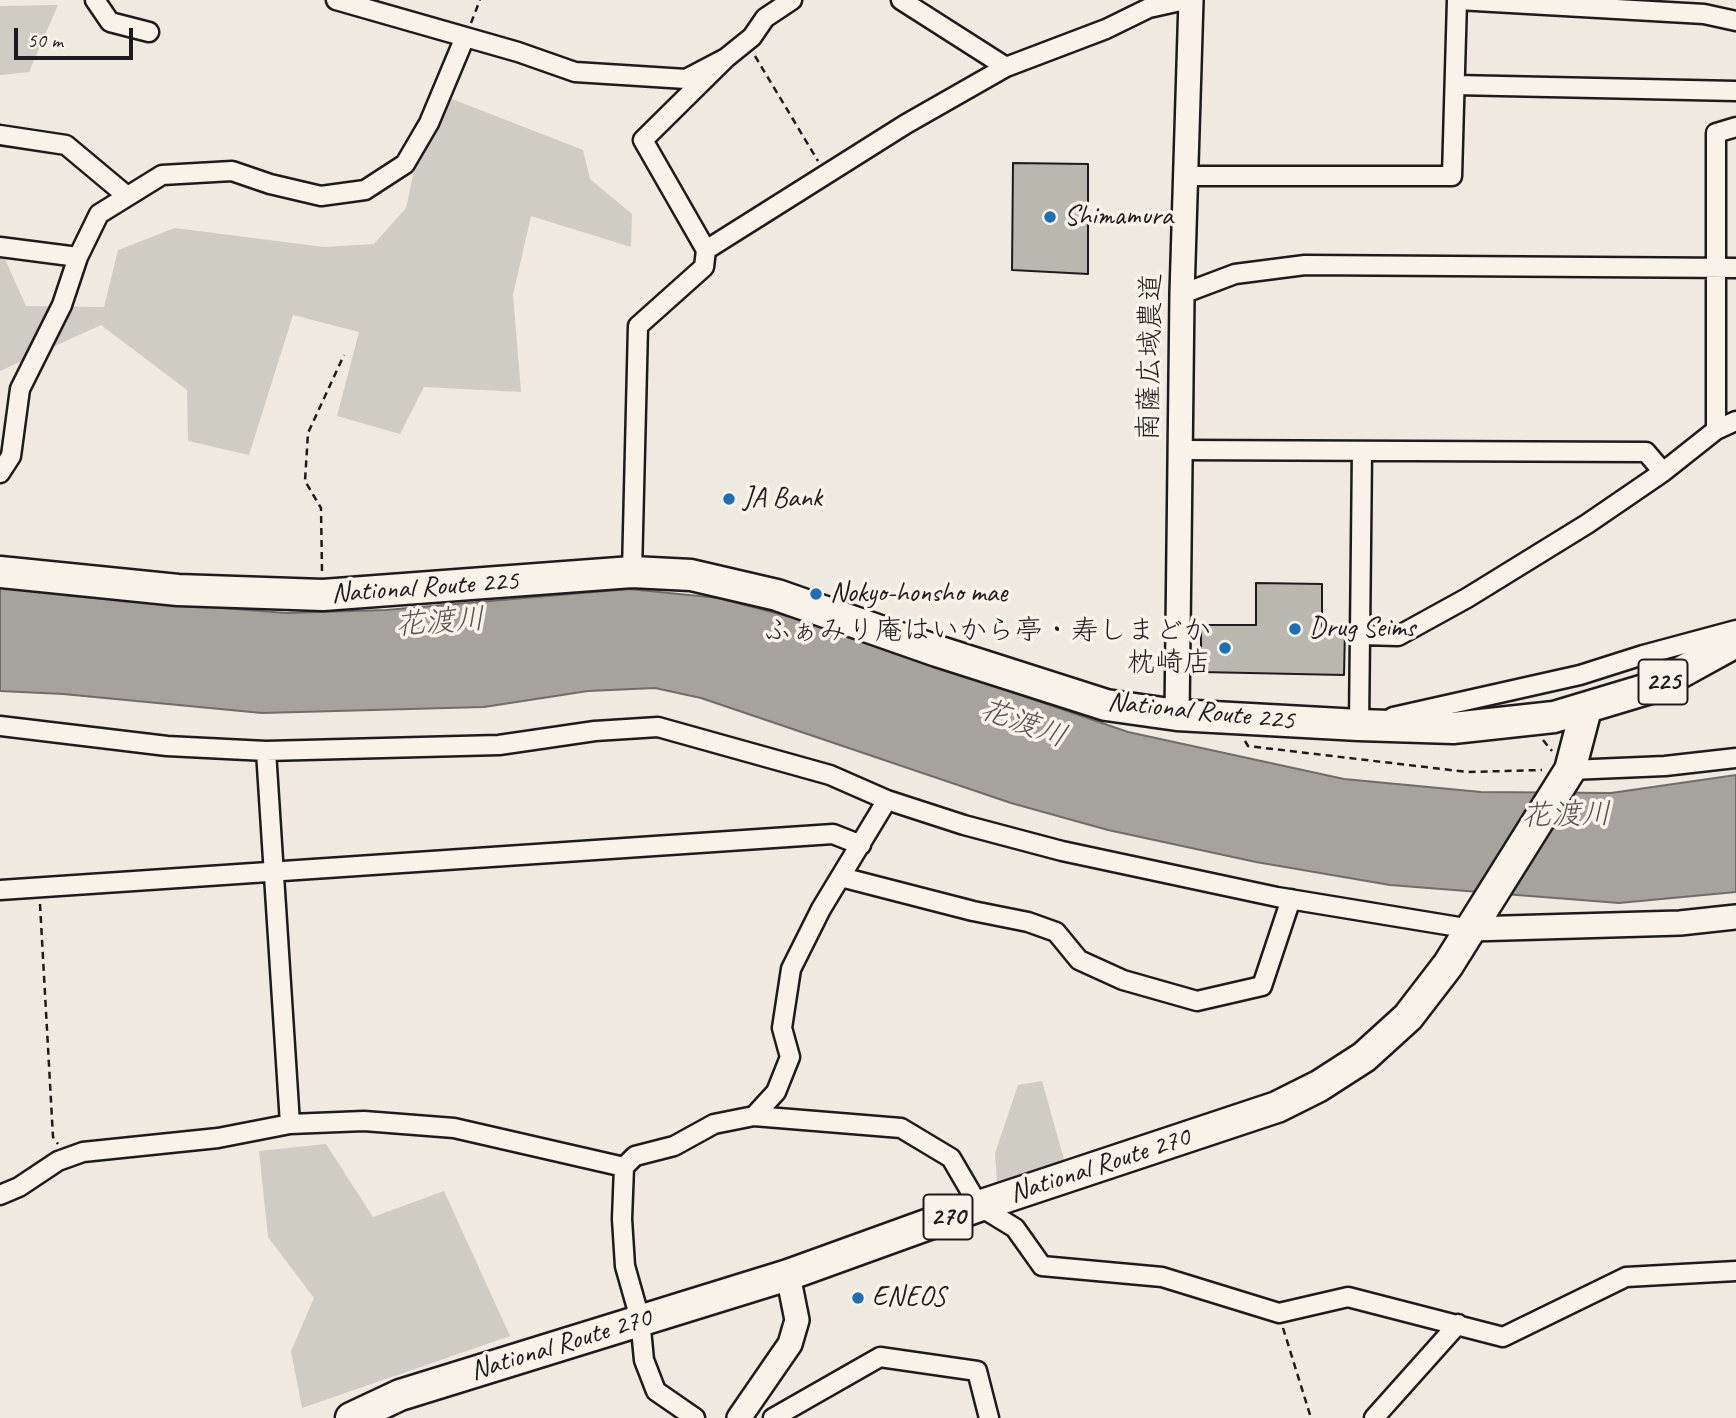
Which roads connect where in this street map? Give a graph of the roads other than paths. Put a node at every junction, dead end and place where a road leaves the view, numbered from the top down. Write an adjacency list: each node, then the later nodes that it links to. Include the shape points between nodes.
1 (95, 0): 9 (street, via 110,22)
2 (336, 0): 10 (street)
3 (792, 0): 11 (street, via 765,18)
4 (901, 0): 12 (street)
5 (1185, 0): 12 (street, via 1149,8)
6 (1192, 0): 17 (street, 南薩広域農道)
7 (1457, 0): 8 (street, via 1704,14); 13 (street)
8 (1736, 21)
9 (149, 32)
10 (465, 37): 11 (street, via 575,72 647,78 686,79); 18 (street, via 429,122 405,164 365,190 321,196 232,171 162,175)
11 (726, 58): 20 (street, via 643,141)
12 (1006, 67): 20 (street)
13 (1455, 85): 14 (street); 17 (street, via 1452,176)
14 (1736, 91)
15 (1736, 127): 22 (street, via 1716,133)
16 (0, 135): 18 (street, via 66,145)
17 (1185, 176): 24 (street, 南薩広域農道)
18 (127, 196): 21 (street, via 99,214)
19 (0, 247): 21 (street)
20 (706, 250): 32 (street, via 704,267 638,326)
21 (78, 257): 30 (street, via 62,305 20,389 11,456)
22 (1715, 268): 23 (street); 24 (street, via 1305,265 1235,274); 26 (street)
23 (1736, 268)
24 (1182, 294): 27 (street, 南薩広域農道)
25 (1736, 421): 26 (street)
26 (1716, 430): 29 (street)
27 (1179, 450): 28 (street); 37 (street, 南薩広域農道)
28 (1362, 452): 29 (street, via 1646,452); 34 (street)
29 (1663, 472): 34 (street, via 1500,578 1398,636)
30 (0, 473)
31 (0, 572): 32 (highway, National Route 225 / 225, via 178,590 323,595)
32 (632, 572): 37 (highway, National Route 225 / 225, via 732,583 1074,696)
33 (1736, 630): 38 (street, via 1568,678)
34 (1361, 635): 38 (street)
35 (1736, 642): 36 (highway, National Route 225 / 225, via 1654,687)
36 (1586, 709): 38 (highway, National Route 225 / 225, via 1497,725); 42 (highway, National Route 270 / 270)
37 (1177, 715): 38 (highway, National Route 225 / 225)
38 (1359, 725)
39 (0, 726): 40 (street, via 167,746)
40 (266, 751): 43 (street, via 499,745 658,727 830,775); 45 (street)
41 (1736, 758): 42 (street)
42 (1564, 772): 50 (highway, National Route 270 / 270)
43 (887, 800): 44 (street); 48 (street, via 1062,851)
44 (861, 845): 45 (street, via 833,834); 46 (street)
45 (272, 872): 47 (street); 52 (street)
46 (841, 877): 48 (street, via 1028,922 1056,932 1079,960 1123,979 1197,1001 1262,986); 51 (street, via 791,969 782,1028 790,1056 776,1092)
47 (0, 890)
48 (1291, 899): 50 (street)
49 (1736, 917): 50 (street, via 1652,924)
50 (1476, 923): 55 (highway, National Route 270 / 270, via 1408,1017 1364,1057 1319,1086 1277,1107)
51 (754, 1116): 53 (street, via 714,1124 674,1146 635,1156); 55 (street, via 901,1128 951,1158)
52 (290, 1124): 53 (street, via 364,1121 454,1128); 54 (street, via 218,1138 83,1152)
53 (624, 1167): 58 (street, via 625,1266)
54 (0, 1195)
55 (979, 1206): 57 (highway, National Route 270 / 270); 59 (street, via 1015,1228 1042,1266 1162,1277 1279,1313 1348,1297)
56 (1736, 1271): 59 (street, via 1626,1277 1503,1337)
57 (788, 1275): 58 (highway, National Route 270 / 270); 62 (street, via 797,1320 790,1344)
58 (640, 1319): 60 (highway, National Route 270 / 270, via 400,1395); 61 (street, via 644,1360 656,1391)
59 (1458, 1325): 65 (street)
60 (351, 1418)
61 (695, 1418)
62 (739, 1418)
63 (773, 1418): 64 (street, via 880,1357 977,1371)
64 (989, 1418)
65 (1374, 1418)

